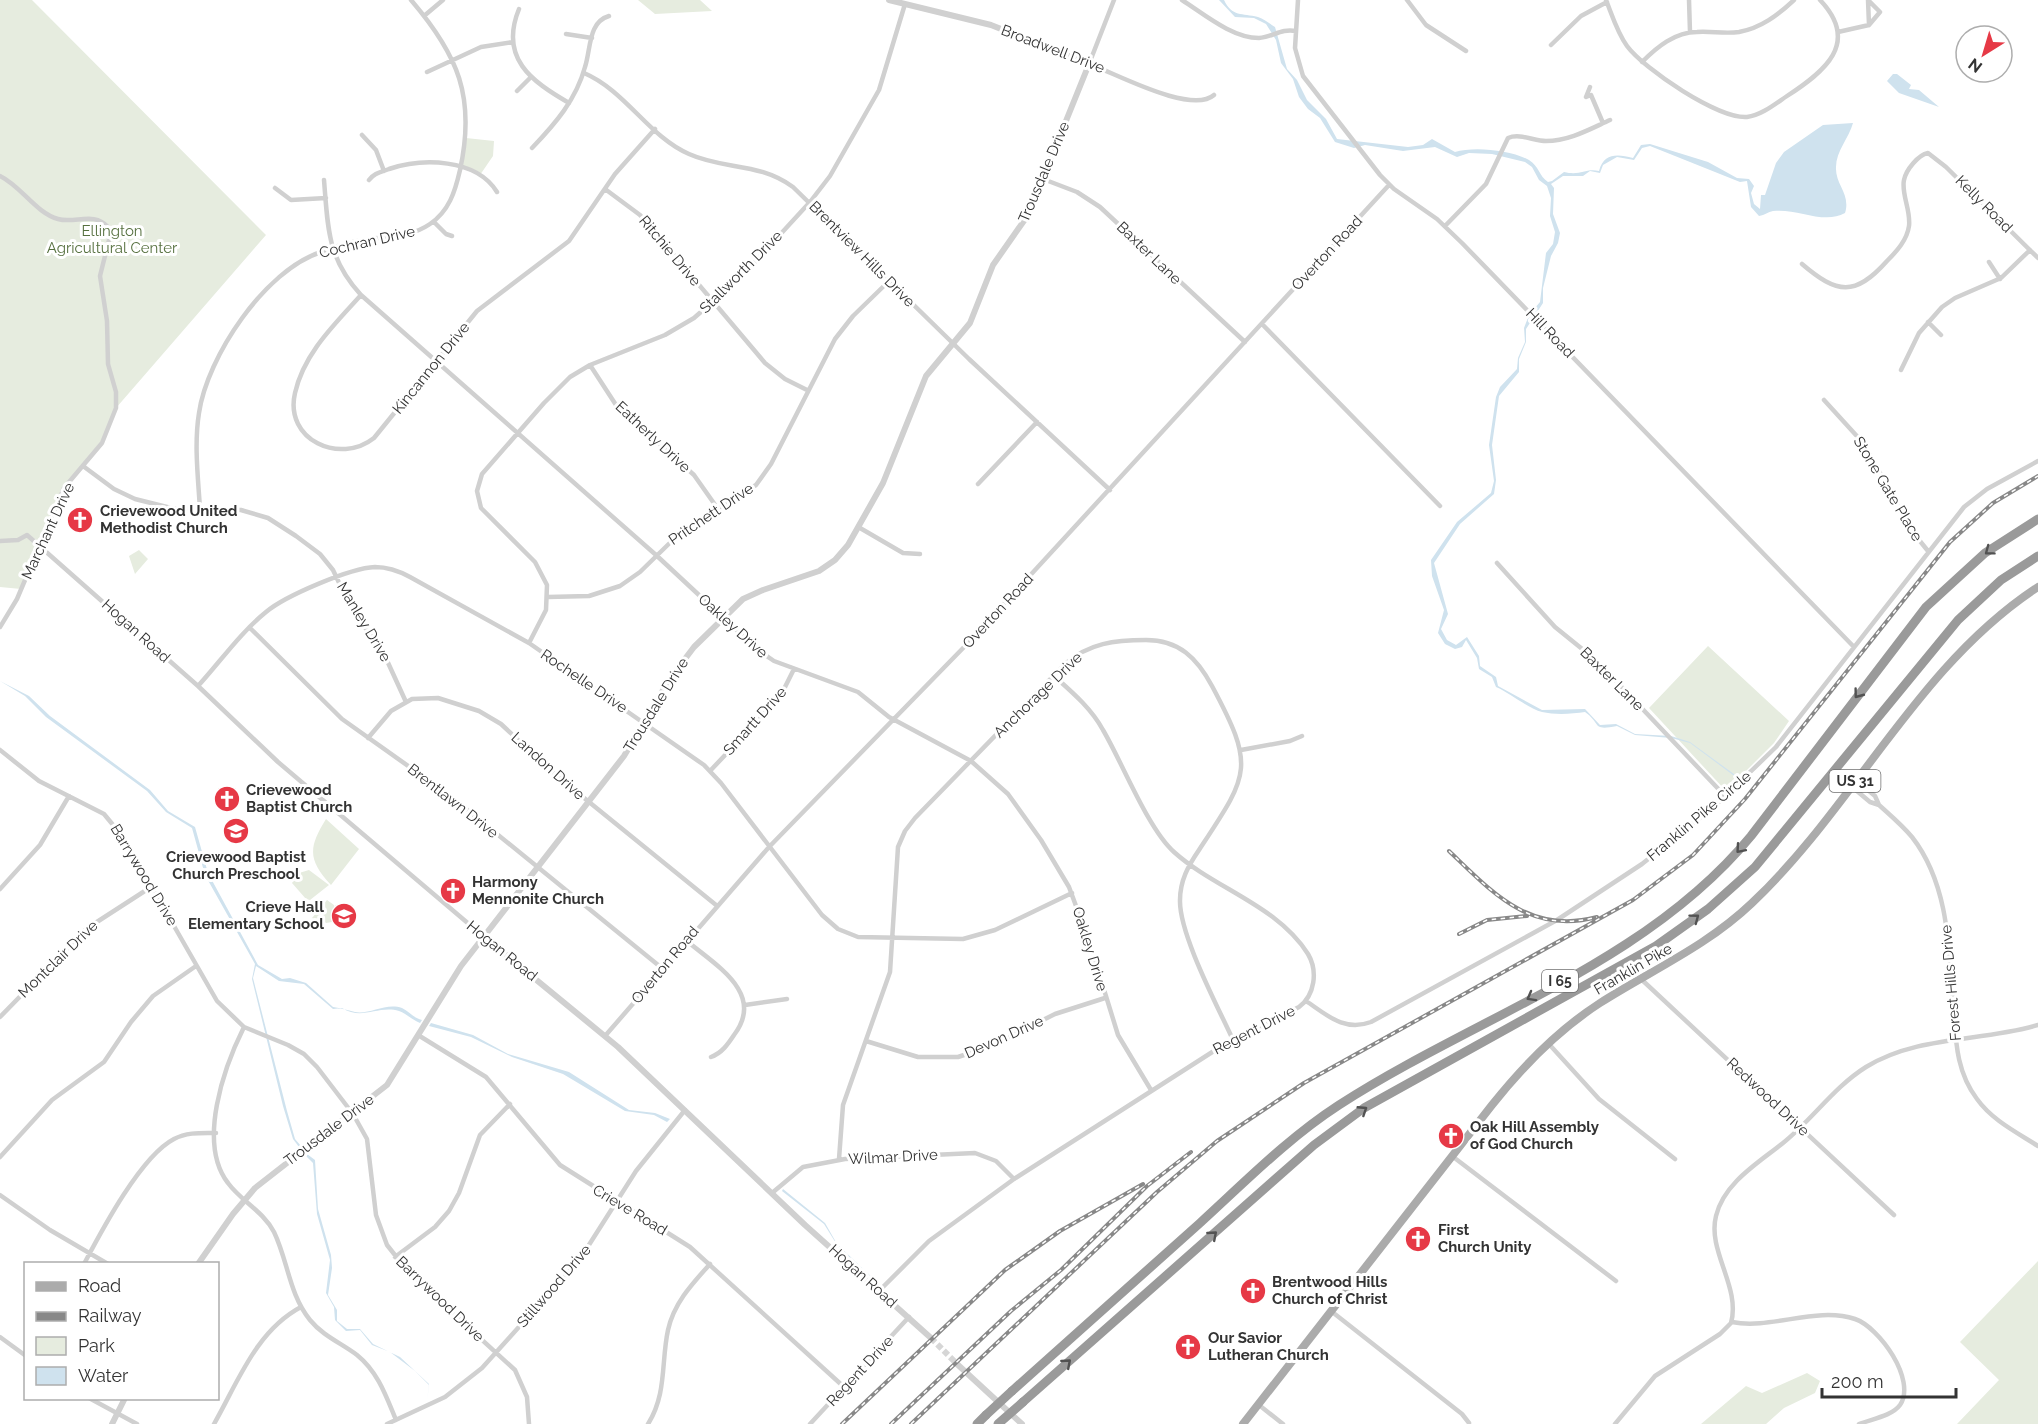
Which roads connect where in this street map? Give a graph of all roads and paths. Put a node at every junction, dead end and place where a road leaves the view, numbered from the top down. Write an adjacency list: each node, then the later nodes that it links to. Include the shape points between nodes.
1 (411, 0): 15 (street, Cochran Drive)
2 (443, 0): 15 (street)
3 (889, 0): 13 (street, Broadwell Drive)
4 (1114, 0): 28 (street)
5 (1182, 0): 18 (street, via 1237,33 1257,38)
6 (1298, 0): 18 (street, Hill Road)
7 (1407, 0): 25 (street, via 1426,25)
8 (1689, 0): 19 (street)
9 (1794, 0): 19 (street, via 1751,29)
10 (1820, 0): 20 (street)
11 (1868, 0): 17 (street); 17 (street, via 1880,12)
12 (1606, 1): 24 (street, via 1581,16); 27 (street, via 1624,41)
13 (905, 4): 28 (street, Broadwell Drive, via 991,26); 52 (street, Stallworth Drive, via 879,90 830,176)
14 (519, 9): 23 (street)
15 (424, 16): 26 (street, Cochran Drive)
16 (609, 16): 22 (street, via 597,21)
17 (1869, 25): 20 (street)
18 (1296, 31): 47 (street, Hill Road, via 1296,57 1303,76)
19 (1690, 32): 27 (street, via 1667,41)
20 (1838, 32): 27 (street, via 1835,52 1820,73 1751,116 1720,111)
21 (566, 34): 22 (street)
22 (592, 38): 30 (street)
23 (513, 42): 26 (street, via 484,46); 31 (street, via 519,62)
24 (1551, 45)
25 (1466, 51)
26 (454, 60): 29 (street); 41 (street, Cochran Drive, via 467,110)
27 (1642, 62)
28 (1089, 63): 34 (street, Broadwell Drive, via 1182,100 1204,100); 44 (street, Trousdale Drive)
29 (428, 72)
30 (584, 73): 35 (street); 38 (street, Brentview Hills Drive, via 611,88)
31 (530, 78): 33 (street); 35 (street)
32 (1590, 87): 37 (street, via 1586,97 1591,95)
33 (517, 91)
34 (1214, 95)
35 (569, 103): 40 (street)
36 (1610, 120): 37 (street)
37 (1603, 123): 54 (street, via 1557,140 1510,137 1486,184)
38 (655, 129): 49 (street, Kincannon Drive); 52 (street, Brentview Hills Drive, via 694,156 774,175)
39 (362, 135): 42 (street, via 376,150)
40 (532, 148)
41 (461, 168): 42 (street, via 420,161); 50 (street, via 485,178); 53 (street, Cochran Drive, via 452,199)
42 (384, 171): 46 (street)
43 (0, 176): 78 (street, Marchant Drive, via 52,217 96,219 108,228 110,236 99,272 116,395 115,413 104,439)
44 (1043, 179): 68 (street, Baxter Lane, via 1077,192 1100,207); 69 (street, Trousdale Drive, via 1021,228 993,265 972,320)
45 (324, 180): 51 (street, Oakley Drive)
46 (369, 180)
47 (1389, 185): 54 (street, Hill Road); 66 (street, Overton Road)
48 (275, 188): 51 (street, via 291,200)
49 (605, 189): 64 (street, Ritchie Drive, via 640,215); 70 (street, Kincannon Drive, via 569,241 482,307)
50 (497, 192)
51 (326, 198): 56 (street, Oakley Drive)
52 (810, 202): 62 (street, Brentview Hills Drive); 64 (street, Stallworth Drive)
53 (434, 222): 55 (street); 56 (street, Cochran Drive, via 410,234)
54 (1445, 226): 100 (street, Hill Road)
55 (453, 236)
56 (332, 248): 63 (street, Oakley Drive, via 345,276); 82 (street, Cochran Drive, via 299,261 271,284 241,322 213,370 198,419)
57 (2030, 250): 58 (street, Kelly Road); 60 (street, Kelly Road, via 1928,153 1904,177 1909,220 1905,238 1871,279 1854,287 1834,287); 61 (street)
58 (2038, 258)
59 (1989, 262): 61 (street)
60 (1802, 264)
61 (2000, 279): 65 (street, via 1951,300)
62 (889, 281): 69 (street, Brentview Hills Drive); 73 (street, Pritchett Drive, via 843,328)
63 (361, 295): 70 (street, Oakley Drive); 70 (street, Kincannon Drive, via 319,343 300,377 294,410 309,437 334,450 362,446)
64 (714, 303): 71 (street, Stallworth Drive, via 665,335); 73 (street, Ritchie Drive, via 767,365)
65 (1928, 322): 67 (street); 72 (street)
66 (1262, 324): 68 (street, Overton Road); 81 (street)
67 (1941, 334)
68 (1245, 342): 80 (street, Overton Road)
69 (952, 343): 75 (street, Brentview Hills Drive); 85 (street, Trousdale Drive, via 923,381 888,474)
70 (436, 361): 76 (street, Oakley Drive)
71 (590, 365): 76 (street, Stallworth Drive, via 561,386); 83 (street, Eatherly Drive, via 616,405 694,475)
72 (1901, 370)
73 (807, 390): 83 (street, Pritchett Drive, via 762,478 748,492)
74 (1824, 400): 88 (street, Stone Gate Place, via 1865,445 1914,534)
75 (1037, 422): 79 (street); 80 (street, Brentview Hills Drive)
76 (518, 433): 90 (street, Oakley Drive); 95 (street, Stallworth Drive, via 482,474 478,498 487,516 538,566 546,581)
77 (2038, 461): 88 (street, Franklin Pike Circle, via 1970,502)
78 (83, 466): 82 (street, Manley Drive, via 135,499 171,508); 87 (street, Marchant Drive, via 64,488)
79 (978, 484)
80 (1110, 490): 105 (street, Overton Road)
81 (1440, 506)
82 (200, 508): 93 (street, Manley Drive, via 236,509 273,521 317,552)
83 (718, 509): 90 (street, Pritchett Drive, via 681,532)
84 (2038, 519): 192 (highway, I 65, one-way to 192, bridge, via 1985,553 1926,607 1751,836 1689,899 1631,941 1318,1120)
85 (860, 528): 89 (street, via 903,553); 96 (street, Trousdale Drive, via 827,566 754,593)
86 (0, 541): 87 (street, via 27,536)
87 (39, 548): 97 (street, Marchant Drive); 103 (street, Hogan Road)
88 (1928, 551): 100 (street, Franklin Pike Circle)
89 (920, 554)
90 (656, 555): 95 (street, Pritchett Drive, via 631,579 611,591 583,597); 96 (street, Oakley Drive)
91 (2038, 556): 193 (highway, I 65, one-way to 91, bridge, via 1314,1145 1364,1108 1656,946 1708,909 1755,867 1958,620 2001,580)
92 (1497, 563): 115 (street, Baxter Lane, via 1550,622 1597,662)
93 (337, 578): 98 (street, Rochelle Drive, via 282,600); 99 (street, Rochelle Drive, via 372,567 393,569); 104 (street, Manley Drive, via 351,608 384,654)
94 (2038, 587): 113 (main road, Franklin Pike / US 31, via 1968,644)
95 (548, 597): 99 (street, via 544,615)
96 (723, 618): 101 (street, Oakley Drive, via 765,656); 106 (street, Trousdale Drive, via 676,670)
97 (0, 627)
98 (250, 628): 103 (street, Rochelle Drive); 108 (street, Brentlawn Drive, via 335,713)
99 (528, 643): 106 (street, Rochelle Drive)
100 (1854, 647): 115 (street, Franklin Pike Circle, via 1776,747)
101 (794, 669): 105 (street, Oakley Drive, via 848,687); 112 (street, Smartt Drive, via 778,699)
102 (1054, 676): 110 (street, Anchorage Drive, via 1077,654 1096,645 1128,640 1172,644 1189,653 1201,667); 111 (street, Anchorage Drive); 119 (street, Regent Drive, via 1099,723 1162,838)
103 (198, 686): 125 (street, Hogan Road, via 278,762)
104 (406, 702): 108 (street, via 390,711); 116 (street, Landon Drive, via 438,698 487,714)
105 (894, 720): 111 (street, Oakley Drive); 118 (street, Overton Road)
106 (644, 723): 112 (street, Rochelle Drive); 116 (street, Trousdale Drive)
107 (1302, 736): 110 (street)
108 (368, 738): 120 (street, Brentlawn Drive)
109 (0, 750): 114 (street, Barrywood Drive, via 30,775)
110 (1241, 750): 119 (street, Anchorage Drive, via 1237,787)
111 (971, 761): 123 (street, Oakley Drive, via 1016,804); 126 (street, Anchorage Drive, via 911,823 901,839 896,860)
112 (710, 771): 118 (street, Rochelle Drive)
113 (1853, 783): 117 (street, Forest Hills Drive, via 1870,802); 117 (street, Forest Hills Drive, via 1875,796); 130 (main road, Franklin Pike / US 31, via 1781,873 1747,908 1701,944)
114 (69, 796): 121 (street, Barrywood Drive, via 110,819); 122 (street, via 40,845)
115 (1726, 797): 133 (street, Franklin Pike Circle, via 1609,887 1375,1020 1344,1024)
116 (588, 801): 120 (street, Trousdale Drive); 124 (street, Landon Drive)
117 (1879, 805): 142 (street, Forest Hills Drive, via 1913,839 1937,885 1945,921)
118 (769, 847): 124 (street, Overton Road); 126 (street, Rochelle Drive, via 834,927 858,937)
119 (1190, 864): 133 (street, Regent Drive, via 1269,915 1300,944 1314,973); 140 (street, Anchorage Drive, via 1181,887 1181,916)
120 (538, 867): 125 (street, Trousdale Drive); 129 (street, Brentlawn Drive)
121 (151, 887): 128 (street, Barrywood Drive); 135 (street, Montclair Drive, via 86,929)
122 (0, 889)
123 (1072, 893): 126 (street, Rochelle Drive, via 972,938); 131 (street, Oakley Drive)
124 (716, 905): 127 (street, Overton Road)
125 (483, 936): 138 (street, Trousdale Drive); 139 (street, Hogan Road)
126 (894, 938): 141 (street, Anchorage Drive, via 888,980)
127 (687, 941): 129 (street, Overton Road); 134 (street, via 733,980)
128 (196, 966): 137 (street, Barrywood Drive, via 217,1001); 153 (street, via 153,996 104,1062 54,1098)
129 (663, 969): 139 (street, Overton Road)
130 (1641, 979): 143 (main road, Franklin Pike / US 31, via 1590,1010); 149 (street, Redwood Drive)
131 (1105, 998): 141 (street, Devon Drive, via 1055,1014 962,1056 922,1058); 145 (street, Oakley Drive, via 1122,1043)
132 (787, 999): 134 (street)
133 (1306, 1001): 140 (street, Regent Drive)
134 (745, 1005): 144 (street, via 738,1030 721,1052)
135 (0, 1017)
136 (2038, 1025): 142 (street)
137 (244, 1027): 148 (street, Barrywood Drive, via 297,1049); 150 (street, via 223,1075)
138 (418, 1035): 146 (street, Crieve Road, via 476,1069); 148 (street, Trousdale Drive, via 387,1085)
139 (605, 1036): 147 (street, Hogan Road)
140 (1233, 1040): 145 (street, Regent Drive)
141 (866, 1041): 154 (street, Anchorage Drive, via 842,1110)
142 (1956, 1041): 149 (street, via 1909,1048 1866,1066); 151 (street, Forest Hills Drive, via 1960,1067 1977,1100 1994,1117)
143 (1548, 1043): 152 (main road, Franklin Pike / US 31); 155 (street, via 1599,1099)
144 (711, 1057)
145 (1151, 1090): 156 (street, Regent Drive)
146 (510, 1104): 160 (street, Crieve Road, via 556,1162); 163 (street, via 480,1135 447,1214)
147 (685, 1110): 157 (street, Hogan Road); 160 (street, Stillwood Drive)
148 (353, 1114): 159 (street, Trousdale Drive, via 273,1172); 163 (street, Barrywood Drive, via 367,1139 379,1227)
149 (1801, 1128): 161 (street, Redwood Drive); 173 (street, via 1739,1178 1716,1215 1717,1243 1732,1301)
150 (216, 1133): 159 (street, via 220,1169 228,1184); 162 (street, via 183,1135 162,1148 122,1199)
151 (2038, 1146)
152 (1452, 1156): 168 (street); 171 (main road, Franklin Pike / US 31)
153 (0, 1157)
154 (839, 1159): 156 (street, Wilmar Drive, via 972,1153 996,1161); 157 (street, Wilmar Drive, via 803,1167)
155 (1675, 1159)
156 (1014, 1179): 169 (street, Regent Drive, via 929,1241)
157 (772, 1193): 169 (street, Hogan Road)
158 (0, 1195): 162 (street)
159 (244, 1199): 166 (street, Trousdale Drive); 170 (street, via 273,1230)
160 (616, 1202): 167 (street, Crieve Road, via 673,1235); 176 (street, Stillwood Drive, via 580,1259)
161 (1894, 1215)
162 (90, 1253): 164 (street); 165 (street)
163 (395, 1257): 176 (street, Barrywood Drive)
164 (85, 1262)
165 (106, 1262)
166 (199, 1262)
167 (710, 1264): 179 (street, Crieve Road); 190 (street, via 681,1297 670,1321 661,1395)
168 (1616, 1281)
169 (879, 1291): 172 (street, Hogan Road)
170 (301, 1307): 184 (street, via 321,1331 370,1368 383,1387); 187 (street, via 263,1338)
171 (1331, 1311): 182 (main road, Franklin Pike / US 31); 197 (street, via 1462,1414)
172 (909, 1317): 175 (street, Hogan Road); 179 (street, Regent Drive)
173 (1732, 1322): 199 (street, via 1655,1376); 200 (street, via 1837,1316 1872,1328 1892,1356 1903,1381 1904,1395 1892,1412)
174 (0, 1336): 177 (street)
175 (931, 1338)
176 (496, 1352): 184 (street, Stillwood Drive, via 450,1394); 189 (street, Barrywood Drive, via 523,1383)
177 (24, 1355)
178 (957, 1364): 194 (street)
179 (844, 1387): 191 (street, Regent Drive)
180 (93, 1400): 183 (street)
181 (124, 1400): 183 (street)
182 (1259, 1405): 195 (main road, Franklin Pike / US 31); 196 (street)
183 (118, 1412): 185 (street); 186 (street)
184 (396, 1420): 188 (street, Stillwood Drive)
185 (112, 1424)
186 (137, 1424)
187 (214, 1424)
188 (387, 1424)
189 (529, 1424)
190 (648, 1424)
191 (810, 1424)
192 (976, 1424)
193 (998, 1424)
194 (1022, 1424)
195 (1243, 1424)
196 (1283, 1424)
197 (1469, 1424): 198 (street)
198 (1476, 1424)
199 (1615, 1424)
200 (1859, 1424)

